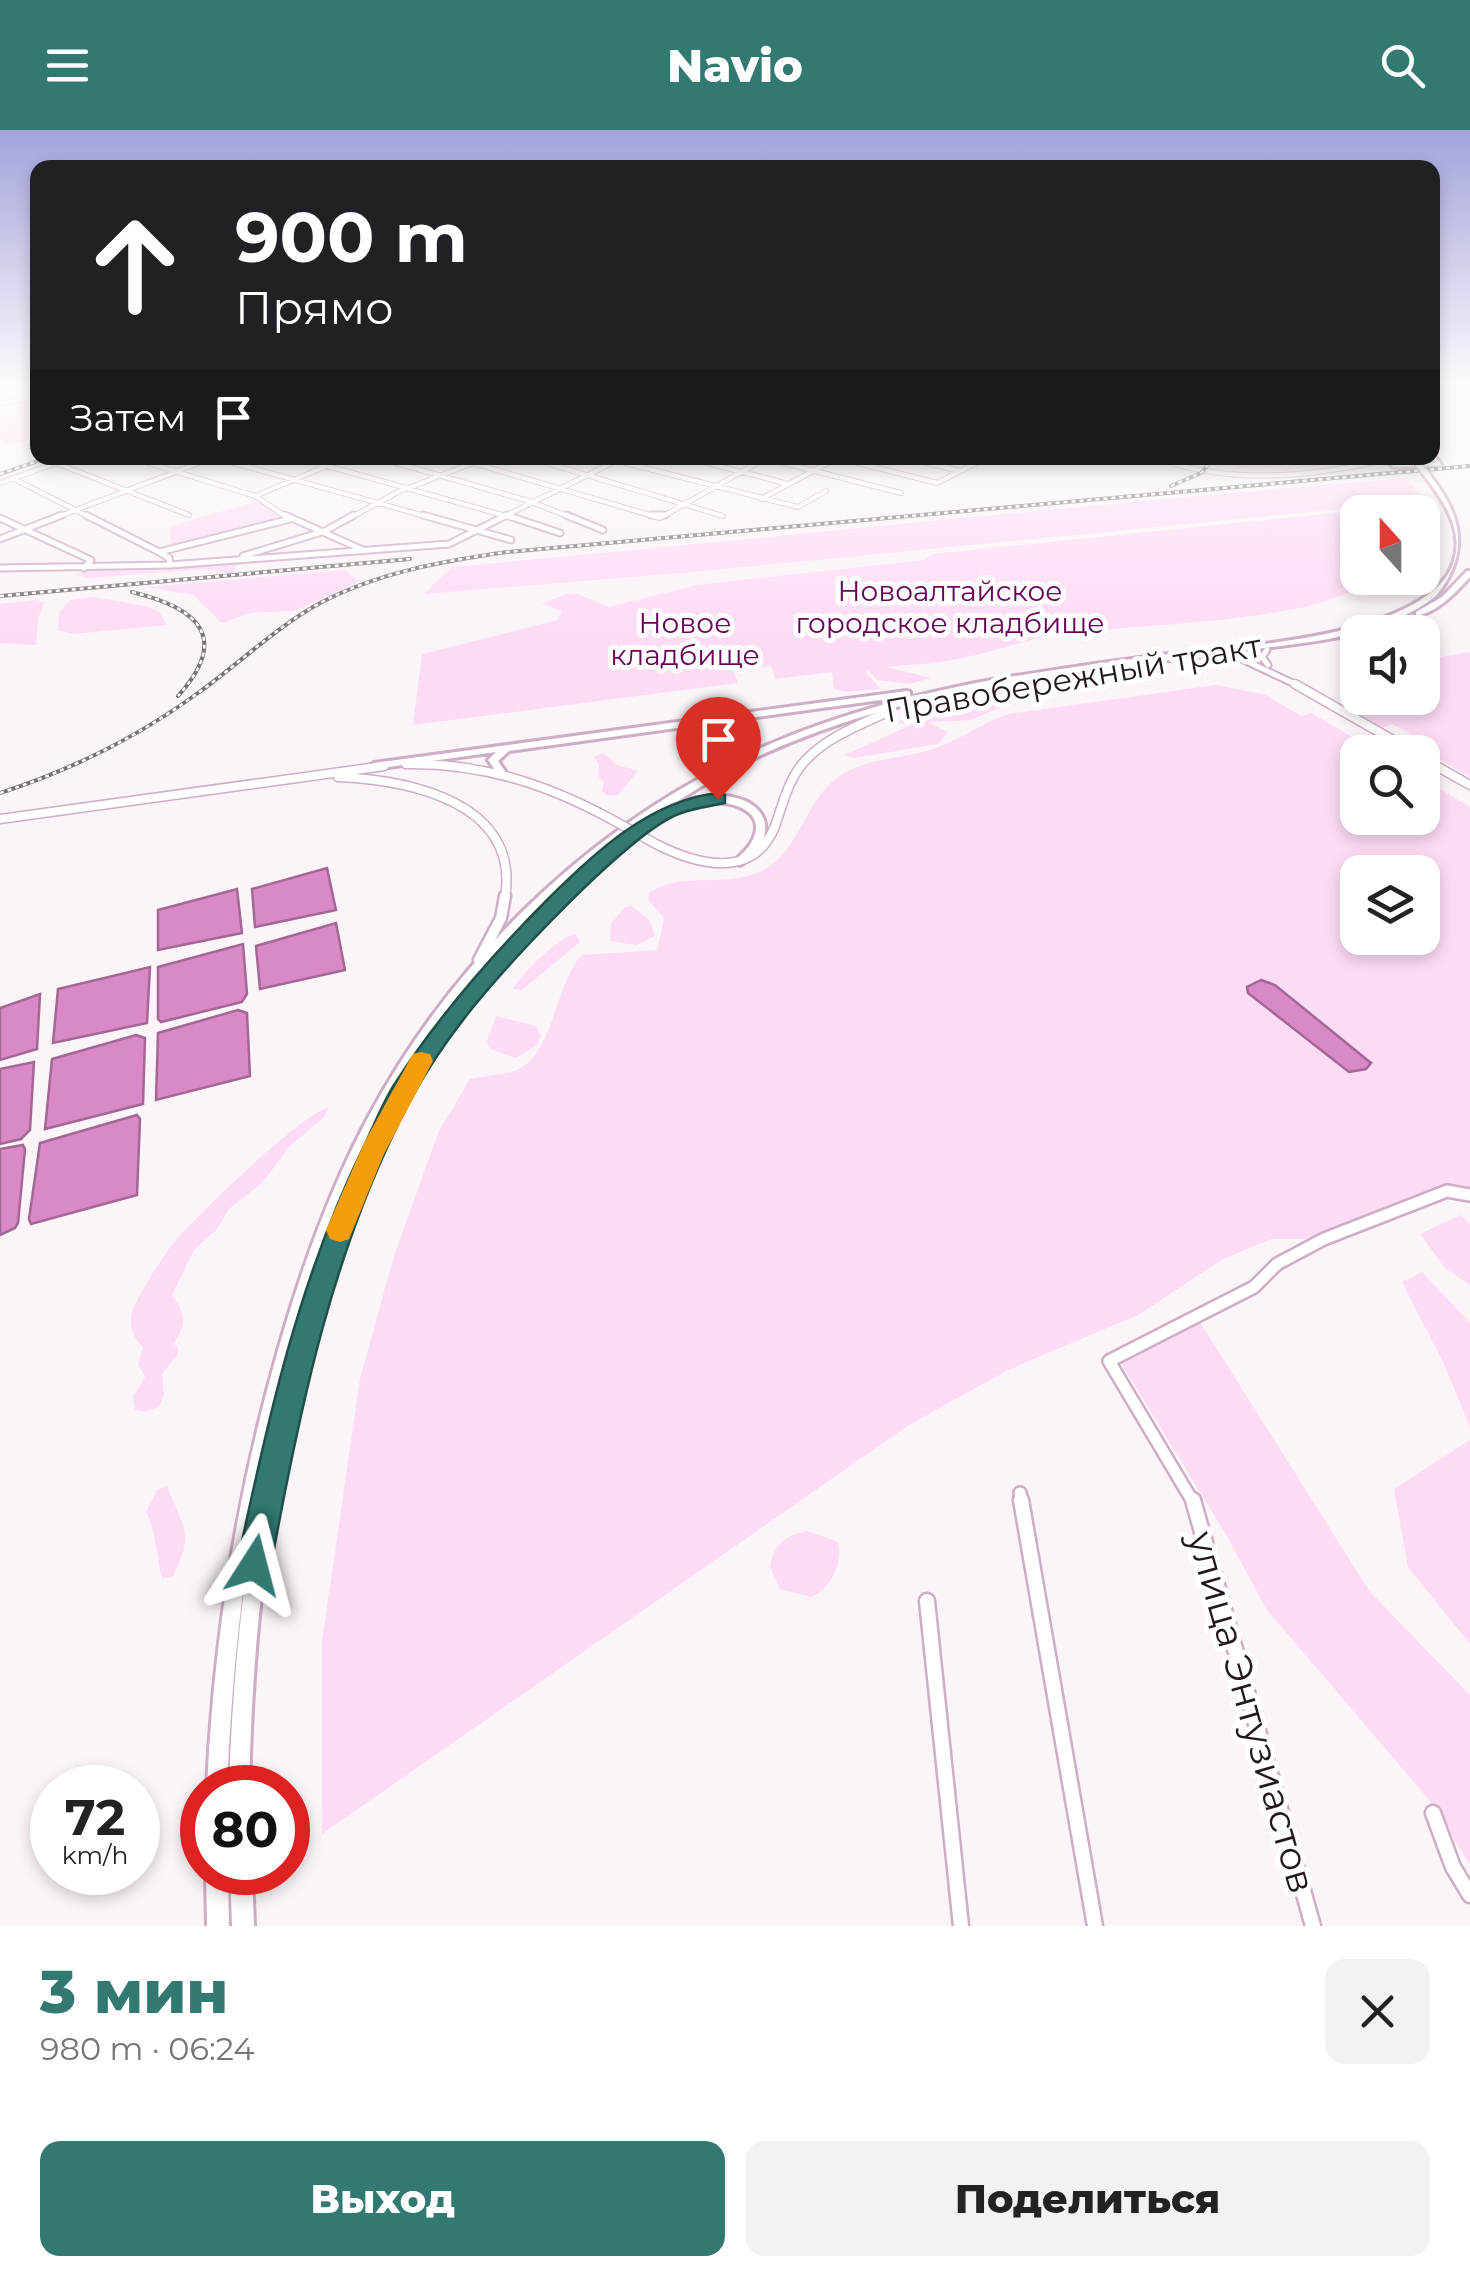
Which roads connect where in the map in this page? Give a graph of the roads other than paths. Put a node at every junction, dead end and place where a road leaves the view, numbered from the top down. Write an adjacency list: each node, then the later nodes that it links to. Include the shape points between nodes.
1 (47, 467): 32 (street)
2 (66, 467): 38 (street)
3 (168, 467): 24 (street)
4 (190, 467): 24 (street)
5 (250, 467): 31 (street)
6 (324, 467): 31 (street)
7 (334, 467): 36 (street)
8 (410, 467): 29 (street)
9 (465, 467): 29 (street)
10 (487, 467): 37 (street)
11 (561, 467): 28 (street)
12 (603, 467): 28 (street)
13 (647, 467): 35 (street)
14 (724, 467): 26 (street)
15 (749, 467): 26 (street)
16 (802, 467): 25 (street)
17 (821, 467): 25 (street)
18 (872, 467): 27 (street, via 937,483)
19 (943, 467): 27 (street)
20 (966, 467): 27 (street)
21 (1187, 467): 22 (street, via 1256,475)
22 (1336, 467)
23 (1423, 467): 30 (highway, Правобережный тракт, bridge)
24 (181, 470): 38 (street); 41 (street)
25 (815, 470): 34 (street); 40 (street)
26 (741, 471): 34 (street); 35 (street)
27 (960, 471)
28 (587, 474): 37 (street); 45 (street)
29 (442, 476): 36 (street); 44 (street)
30 (1431, 476): 56 (highway, Правобережный тракт); 67 (highway, Правобережный тракт, via 1464,541 1457,569)
31 (296, 478): 41 (street); 43 (street)
32 (16, 480): 33 (street); 46 (street)
33 (0, 483)
34 (788, 484): 42 (street)
35 (714, 486): 42 (street); 45 (street)
36 (410, 488): 43 (street); 48 (street)
37 (561, 488): 44 (street); 45 (street, via 660,518)
38 (130, 491): 46 (street); 47 (street)
39 (826, 491): 42 (street, via 798,507)
40 (901, 493)
41 (255, 496): 51 (street)
42 (761, 499)
43 (378, 502): 53 (street); 54 (street)
44 (532, 502): 48 (street); 55 (street)
45 (685, 504): 49 (street)
46 (79, 510): 52 (street); 61 (street)
47 (190, 515)
48 (506, 516): 53 (street); 57 (street)
49 (724, 516)
50 (0, 518): 52 (street)
51 (290, 519): 54 (street); 61 (street)
52 (25, 529): 58 (street); 65 (street, via 92,560)
53 (479, 529): 59 (street); 60 (street, via 449,544)
54 (326, 530): 60 (street); 62 (street)
55 (602, 530)
56 (1470, 531)
57 (560, 533)
58 (0, 539)
59 (511, 540)
60 (365, 551): 62 (street)
61 (159, 552): 63 (street)
62 (225, 561): 63 (street)
63 (170, 566): 65 (street)
64 (0, 568): 65 (street)
65 (84, 568)
66 (1470, 573): 68 (highway)
67 (1434, 596): 68 (highway, via 1466,572); 74 (highway, Правобережный тракт, via 1385,622 1344,633)
68 (1445, 599): 69 (highway)
69 (1418, 615)
70 (1340, 639): 71 (highway, Правобережный тракт)
71 (1267, 650): 72 (highway, Правобережный тракт); 73 (street, via 1262,657)
72 (1233, 655): 73 (street); 74 (highway, Правобережный тракт)
73 (1274, 671): 76 (street)
74 (1036, 680): 75 (highway, Правобережный тракт); 77 (highway); 86 (highway, Правобережный тракт, via 928,696 840,721 771,746 688,790 567,879)
75 (883, 714): 83 (highway, Правобережный тракт, via 777,751); 85 (main road, via 809,757 796,772 766,844)
76 (1385, 735)
77 (517, 746): 78 (highway); 80 (highway, via 493,760)
78 (374, 766): 80 (main road, via 433,763); 81 (main road)
79 (1440, 768): 82 (street)
80 (500, 771): 85 (main road, bridge, via 553,788 700,862)
81 (278, 780): 84 (main road); 86 (main road, via 404,782 460,804 496,837 509,874 504,917)
82 (1470, 785)
83 (664, 813): 85 (highway, via 718,799 750,808 761,820 762,836); 92 (highway, Правобережный тракт, via 545,912 454,1016 401,1095 355,1190 316,1300 266,1494 248,1601)
84 (0, 819)
85 (740, 860)
86 (443, 1012): 91 (highway, Правобережный тракт, via 388,1092 342,1187 300,1300 248,1494 228,1604)
87 (1470, 1195): 89 (street, via 1448,1191 1324,1240 1278,1264 1254,1288 1110,1361)
88 (1020, 1494): 100 (street)
89 (1192, 1498): 101 (street, улица Энтузиастов)
90 (927, 1601): 99 (street)
91 (219, 1765)
92 (240, 1765)
93 (1433, 1812): 96 (street)
94 (217, 1895): 97 (highway)
95 (242, 1895): 98 (highway)
96 (1470, 1895)
97 (218, 1926)
98 (243, 1926)
99 (961, 1926)
100 (1096, 1926)
101 (1313, 1926)

